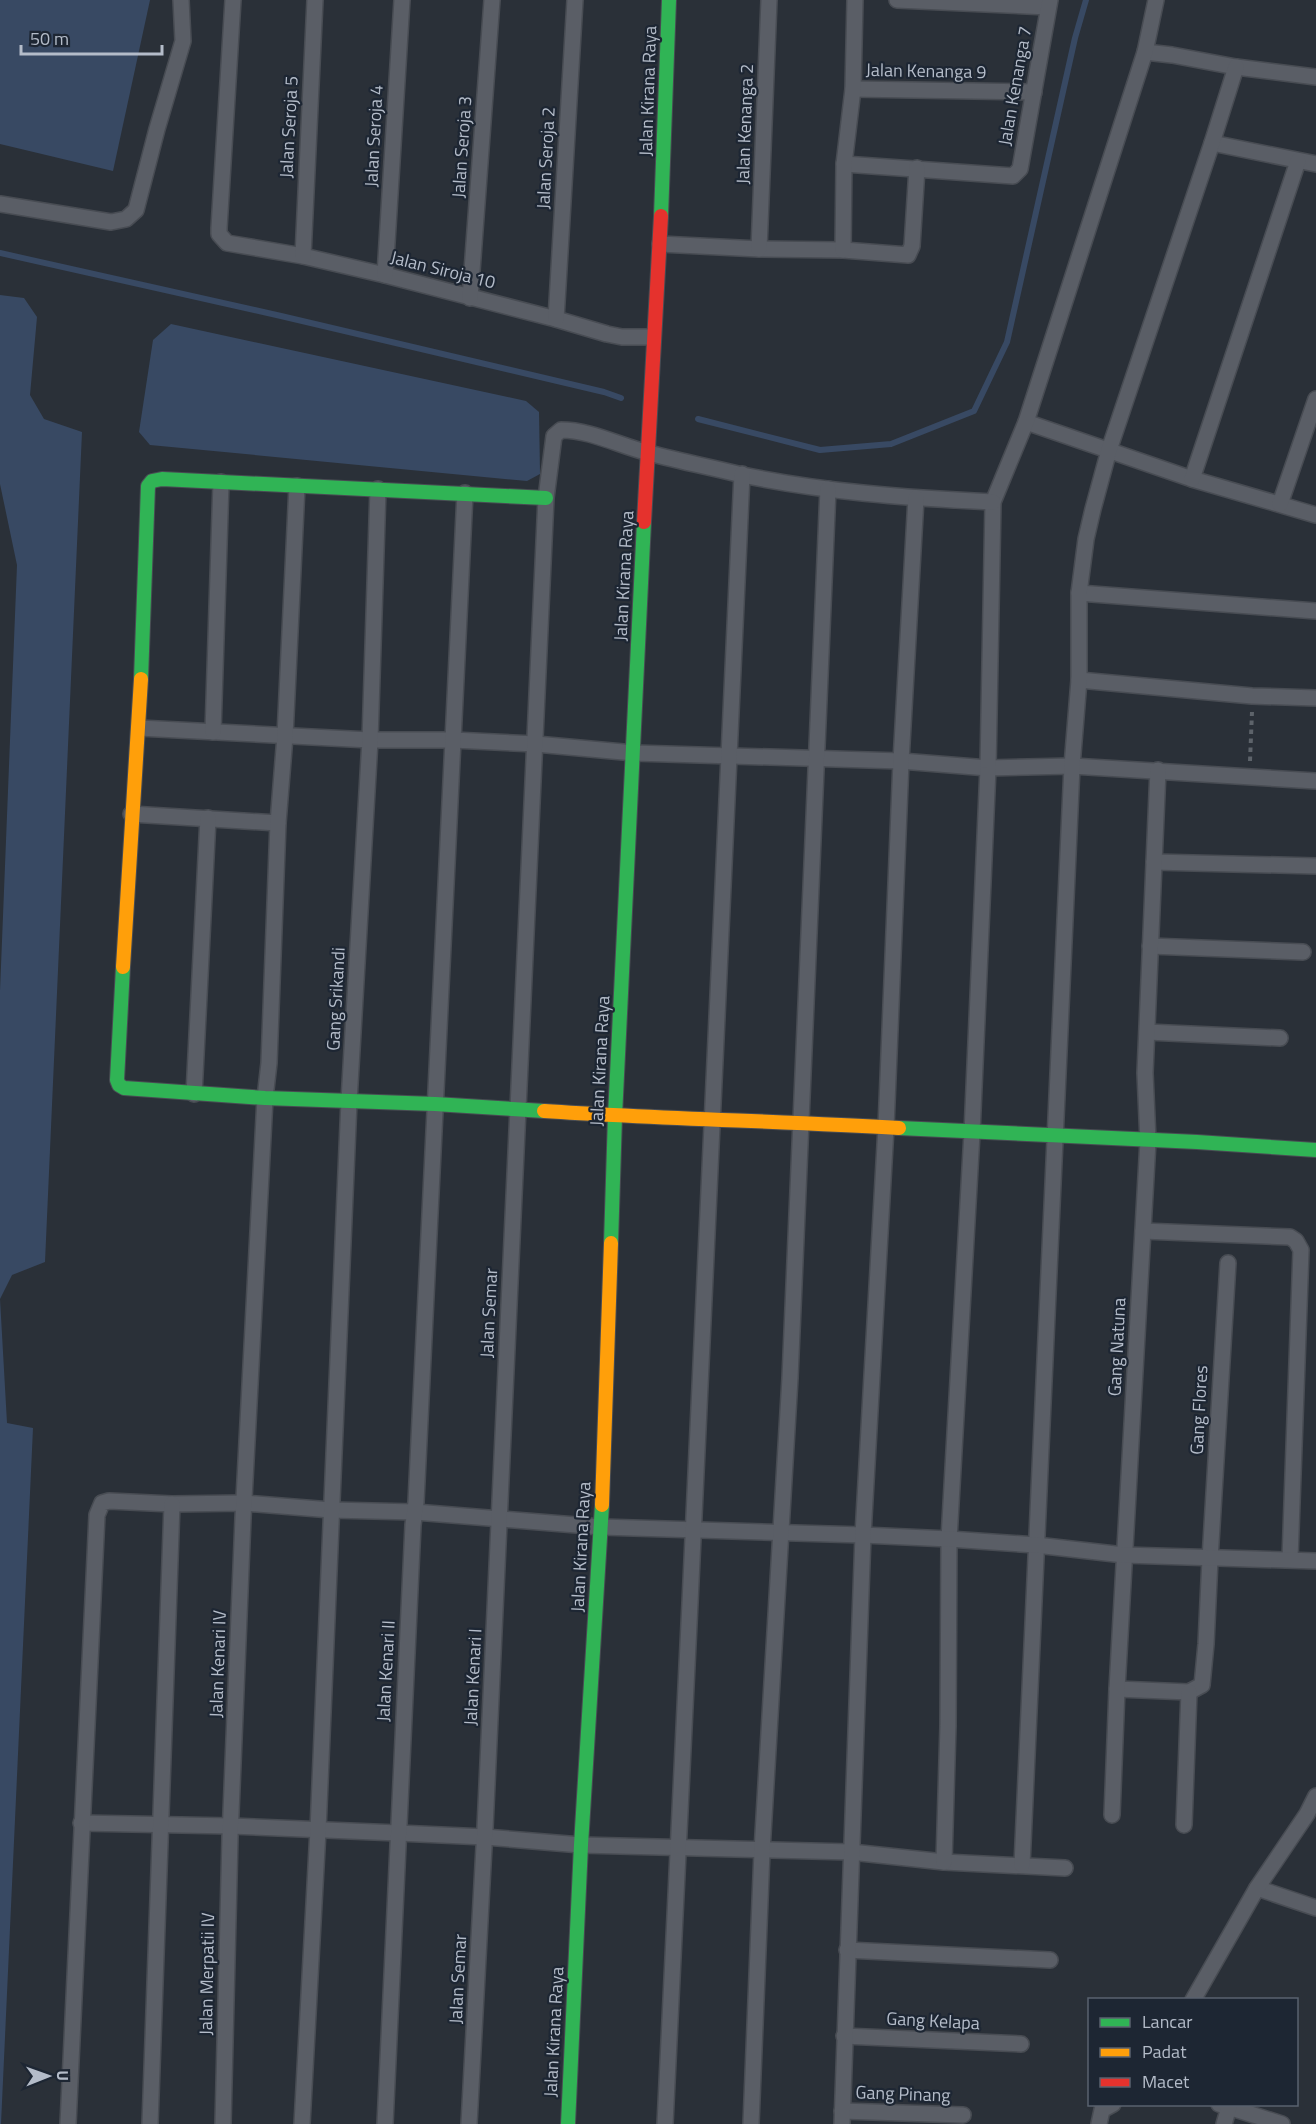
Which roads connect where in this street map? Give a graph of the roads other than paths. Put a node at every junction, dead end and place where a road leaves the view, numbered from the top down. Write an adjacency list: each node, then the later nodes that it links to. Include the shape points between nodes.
1 (181, 0): 23 (street, via 183,41 139,200 131,216 111,222)
2 (233, 0): 27 (street, Jalan Siroja 10, via 219,228 223,240 234,246)
3 (315, 0): 27 (street, Jalan Seroja 5)
4 (402, 0): 28 (street, Jalan Seroja 4)
5 (492, 0): 29 (street, Jalan Seroja 3)
6 (575, 0): 30 (street, Jalan Seroja 2)
7 (669, 0): 24 (street, Jalan Kirana Raya)
8 (770, 0): 25 (street, Jalan Kenanga 2)
9 (855, 0): 16 (street)
10 (897, 0): 12 (street)
11 (1156, 0): 13 (street)
12 (1049, 3): 17 (street, Jalan Kenanga 7)
13 (1145, 52): 14 (street); 33 (street)
14 (1236, 67): 15 (street); 18 (street)
15 (1316, 77)
16 (853, 89): 17 (street, Jalan Kenanga 9); 20 (street)
17 (1034, 92): 22 (street, Jalan Kenanga 7, via 1020,169 1013,176)
18 (1212, 143): 19 (street); 34 (street)
19 (1298, 162): 21 (street); 37 (street)
20 (844, 164): 22 (street); 26 (street)
21 (1316, 164)
22 (917, 168): 26 (street, via 909,253)
23 (0, 204)
24 (660, 244): 25 (street); 31 (street, Jalan Kirana Raya)
25 (759, 249): 26 (street)
26 (843, 250)
27 (303, 256): 28 (street, Jalan Siroja 10)
28 (386, 275): 29 (street, Jalan Siroja 10)
29 (470, 298): 30 (street, Jalan Siroja 10)
30 (556, 319): 31 (street, Jalan Siroja 10, via 622,337)
31 (653, 337): 35 (street, Jalan Kirana Raya)
32 (1316, 399): 46 (street)
33 (1026, 422): 34 (street); 45 (street)
34 (1109, 450): 37 (street); 48 (street, via 1086,539)
35 (648, 453): 36 (street); 43 (street, Jalan Semar, via 561,430 552,443); 58 (street, Jalan Kirana Raya)
36 (742, 474): 41 (street); 59 (street)
37 (1192, 479): 46 (street)
38 (221, 482): 39 (street); 52 (street, via 156,479 146,490); 53 (street)
39 (297, 486): 40 (street); 54 (street, Jalan Kenari IV)
40 (378, 489): 42 (street); 55 (street, Gang Srikandi)
41 (828, 489): 44 (street); 60 (street)
42 (465, 493): 43 (street); 56 (street, Jalan Kenari II)
43 (546, 498): 57 (street, Jalan Semar)
44 (916, 498): 45 (street); 61 (street)
45 (993, 502): 63 (street)
46 (1280, 504): 47 (street)
47 (1316, 515)
48 (1079, 593): 49 (street); 50 (street)
49 (1316, 611)
50 (1079, 680): 51 (street); 62 (street)
51 (1316, 698)
52 (139, 728): 53 (street); 66 (street)
53 (213, 732): 54 (street)
54 (285, 736): 55 (street); 68 (street, Jalan Kenari IV)
55 (370, 740): 56 (street); 77 (street, Gang Srikandi)
56 (453, 740): 57 (street); 78 (street, Jalan Kenari II)
57 (536, 744): 58 (street); 79 (street, Jalan Semar)
58 (634, 753): 59 (street); 80 (street, Jalan Kirana Raya)
59 (732, 755): 60 (street); 81 (street)
60 (815, 759): 61 (street); 82 (street)
61 (902, 761): 63 (street); 83 (street)
62 (1072, 766): 63 (street); 64 (street); 85 (street)
63 (988, 768): 84 (street)
64 (1158, 770): 65 (street); 69 (street, Gang Natuna)
65 (1316, 781)
66 (131, 814): 67 (street); 75 (street, via 117,1080 124,1088)
67 (208, 818): 68 (street); 75 (street)
68 (278, 823): 76 (street, Jalan Kenari IV)
69 (1154, 862): 70 (street); 71 (street, Gang Natuna)
70 (1316, 867)
71 (1150, 946): 72 (street); 73 (street, Gang Natuna)
72 (1303, 952)
73 (1147, 1032): 74 (street); 86 (street, Gang Natuna)
74 (1280, 1038)
75 (194, 1094): 76 (street)
76 (265, 1098): 77 (street); 91 (street, Jalan Kenari IV)
77 (349, 1101): 78 (street); 92 (street, Gang Srikandi)
78 (435, 1104): 79 (street); 93 (street, Jalan Kenari II)
79 (518, 1108): 80 (street); 94 (street, Jalan Semar)
80 (615, 1116): 81 (street); 95 (street, Jalan Kirana Raya)
81 (714, 1121): 82 (street); 96 (street)
82 (800, 1122): 83 (street); 97 (street)
83 (886, 1127): 84 (street); 98 (street)
84 (972, 1133): 85 (street); 99 (street)
85 (1056, 1135): 86 (street); 100 (street)
86 (1148, 1141): 87 (street); 88 (street, Gang Natuna)
87 (1316, 1150)
88 (1143, 1231): 101 (street, Gang Natuna); 103 (street, via 1290,1237 1301,1250)
89 (1228, 1263): 102 (street, Gang Flores)
90 (172, 1503): 91 (street); 109 (street, via 109,1501 102,1503 97,1515); 110 (street)
91 (244, 1503): 92 (street); 112 (street, Jalan Kenari IV)
92 (331, 1510): 93 (street); 113 (street, Gang Srikandi)
93 (415, 1512): 94 (street); 114 (street, Jalan Kenari II)
94 (499, 1520): 95 (street); 115 (street, Jalan Kenari I)
95 (602, 1527): 96 (street); 116 (street, Jalan Kirana Raya)
96 (695, 1530): 97 (street); 117 (street)
97 (780, 1534): 98 (street); 118 (street)
98 (863, 1535): 99 (street); 119 (street)
99 (950, 1539): 100 (street); 120 (street)
100 (1036, 1545): 101 (street); 121 (street)
101 (1124, 1555): 102 (street); 105 (street, Gang Natuna)
102 (1210, 1559): 103 (street); 106 (street, Gang Flores, via 1202,1685)
103 (1290, 1559): 104 (street)
104 (1316, 1561)
105 (1117, 1689): 106 (street); 108 (street, Gang Natuna)
106 (1189, 1692): 111 (street)
107 (1316, 1796): 123 (street)
108 (1112, 1815)
109 (81, 1823): 110 (street); 134 (street)
110 (161, 1824): 112 (street); 135 (street)
111 (1184, 1825)
112 (231, 1826): 113 (street); 136 (street, Jalan Merpatii IV)
113 (318, 1830): 114 (street); 137 (street, Gang Srikandi)
114 (398, 1833): 115 (street); 138 (street, Jalan Kenari II)
115 (485, 1837): 116 (street); 139 (street, Jalan Semar)
116 (581, 1845): 117 (street); 140 (street, Jalan Kirana Raya)
117 (678, 1849): 118 (street); 141 (street)
118 (762, 1851): 119 (street); 142 (street)
119 (851, 1852): 120 (street); 125 (street)
120 (944, 1862): 121 (street)
121 (1022, 1865): 122 (street)
122 (1065, 1868)
123 (1257, 1888): 124 (street); 127 (street)
124 (1316, 1908)
125 (847, 1950): 126 (street); 128 (street)
126 (1050, 1960)
127 (1194, 1998)
128 (844, 2036): 129 (street, Gang Kelapa); 133 (street)
129 (1021, 2044)
130 (1109, 2106): 143 (street, via 1100,2114)
131 (1224, 2106): 144 (street); 145 (street)
132 (963, 2115): 133 (street, Gang Pinang)
133 (842, 2117)
134 (69, 2124)
135 (150, 2124)
136 (223, 2124)
137 (302, 2124)
138 (385, 2124)
139 (469, 2124)
140 (568, 2124)
141 (665, 2124)
142 (751, 2124)
143 (1099, 2124)
144 (1224, 2124)
145 (1282, 2124)

